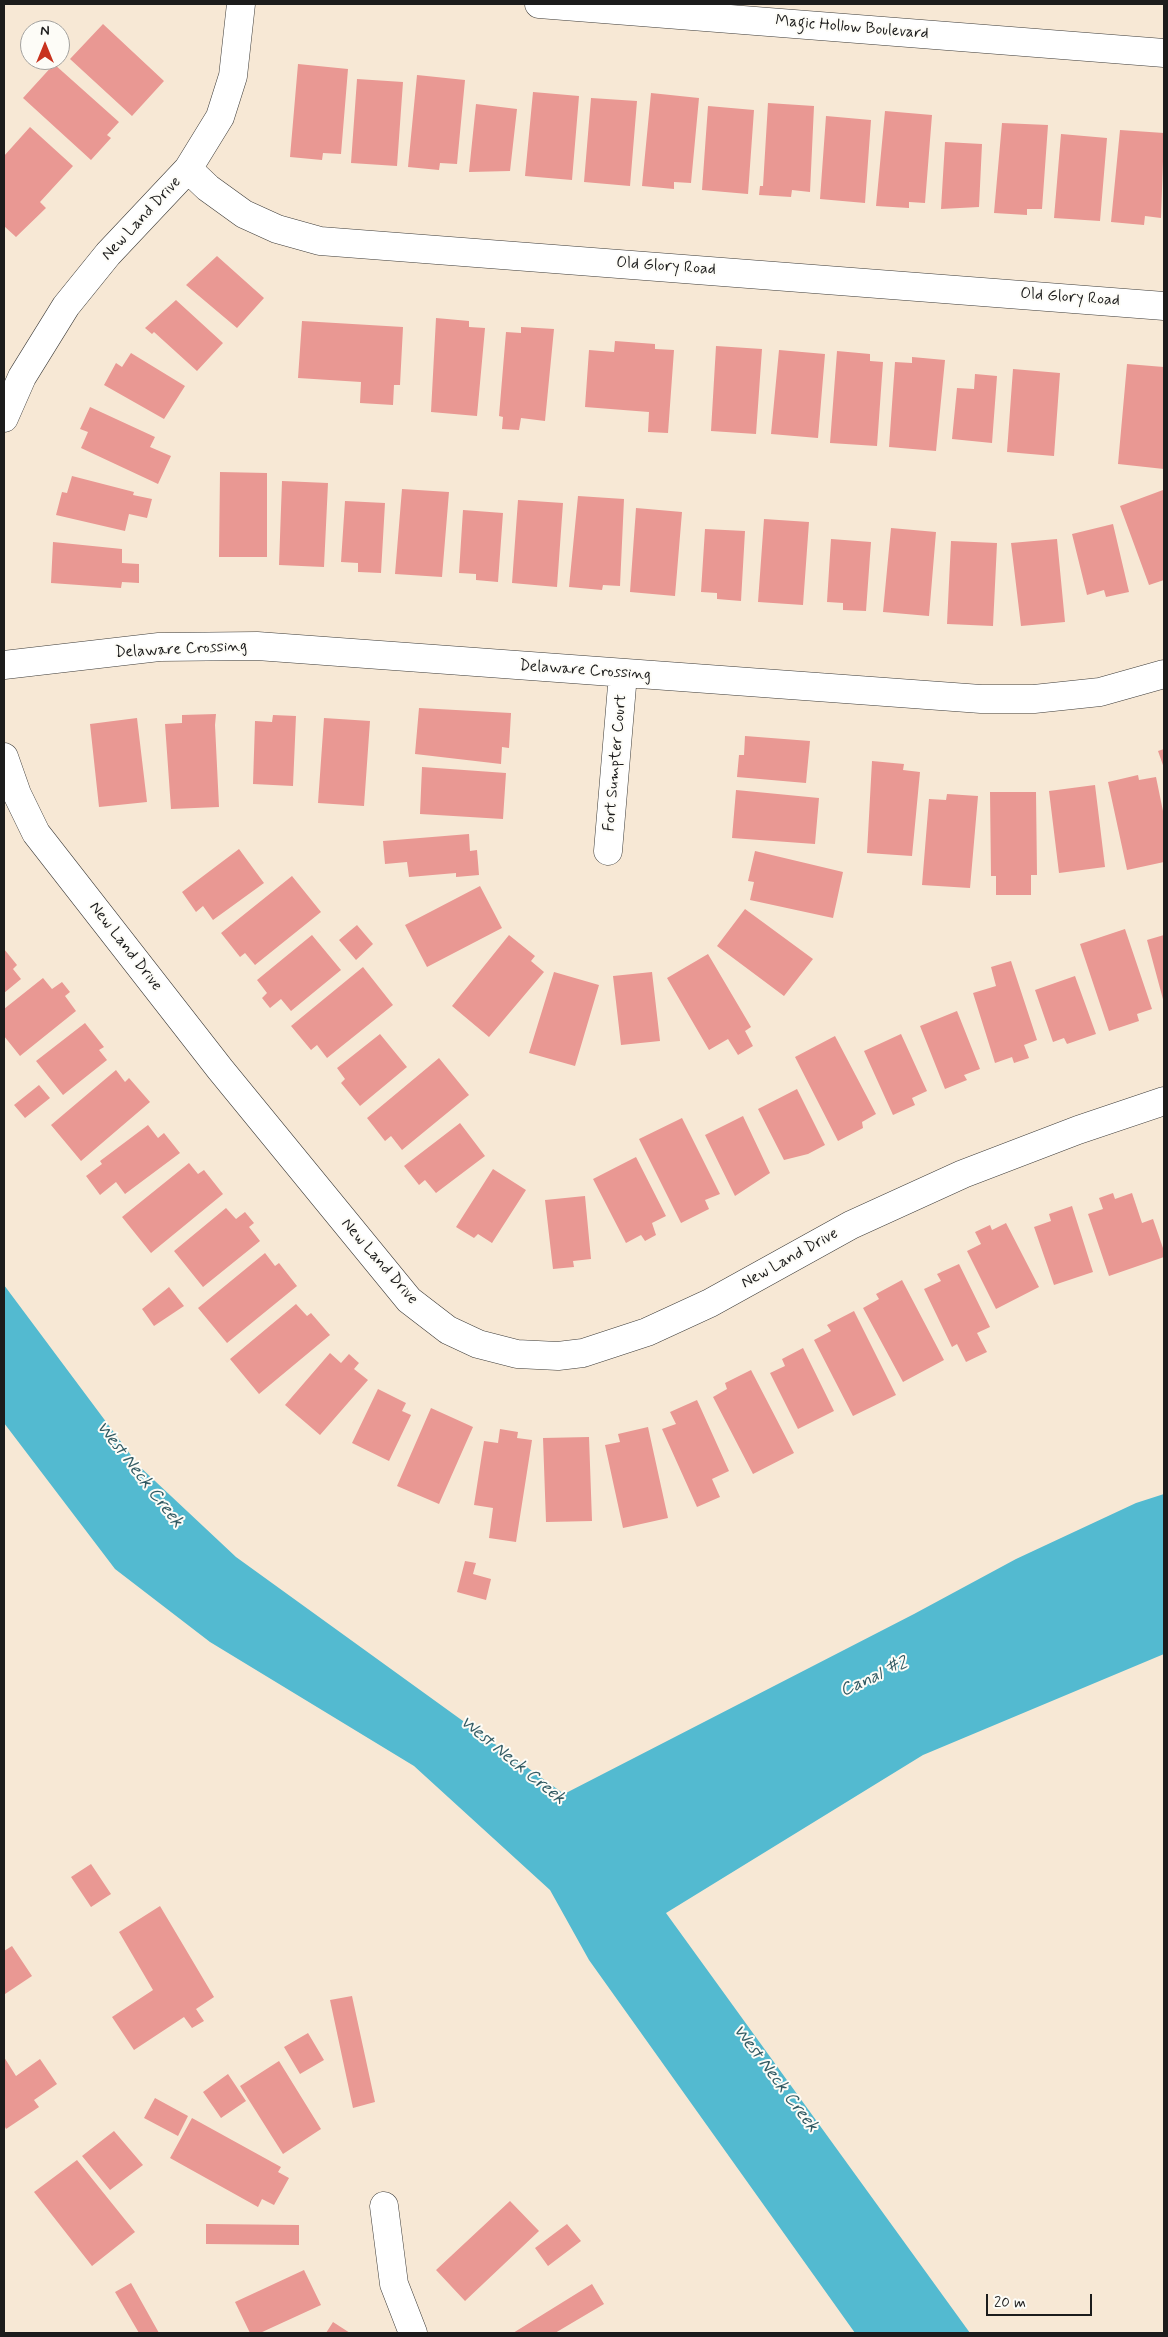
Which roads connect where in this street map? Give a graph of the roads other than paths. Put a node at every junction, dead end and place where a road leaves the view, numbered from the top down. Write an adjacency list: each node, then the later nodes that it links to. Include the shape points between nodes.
1 (241, 4): 4 (street, New Land Drive, via 234,76 220,117)
2 (539, 4): 3 (street, Magic Hollow Boulevard)
3 (1164, 53)
4 (188, 169): 5 (street, Old Glory Road, via 244,214 277,229 320,241); 6 (street, New Land Drive, via 108,254 66,306 22,377)
5 (1164, 306)
6 (4, 418)
7 (4, 665): 8 (street, Delaware Crossing, via 159,647 257,646)
8 (623, 674): 9 (street, Delaware Crossing, via 980,699 1034,699 1100,692); 11 (street, Fort Sumpter Court)
9 (1164, 674)
10 (4, 757): 12 (street, New Land Drive, via 36,833 220,1068 409,1300 448,1330 478,1344 517,1354 558,1356 583,1353 647,1332 710,1304 851,1225 963,1174)
11 (608, 851)
12 (1164, 1101)
13 (384, 2206): 14 (street, via 394,2284)
14 (413, 2333)

